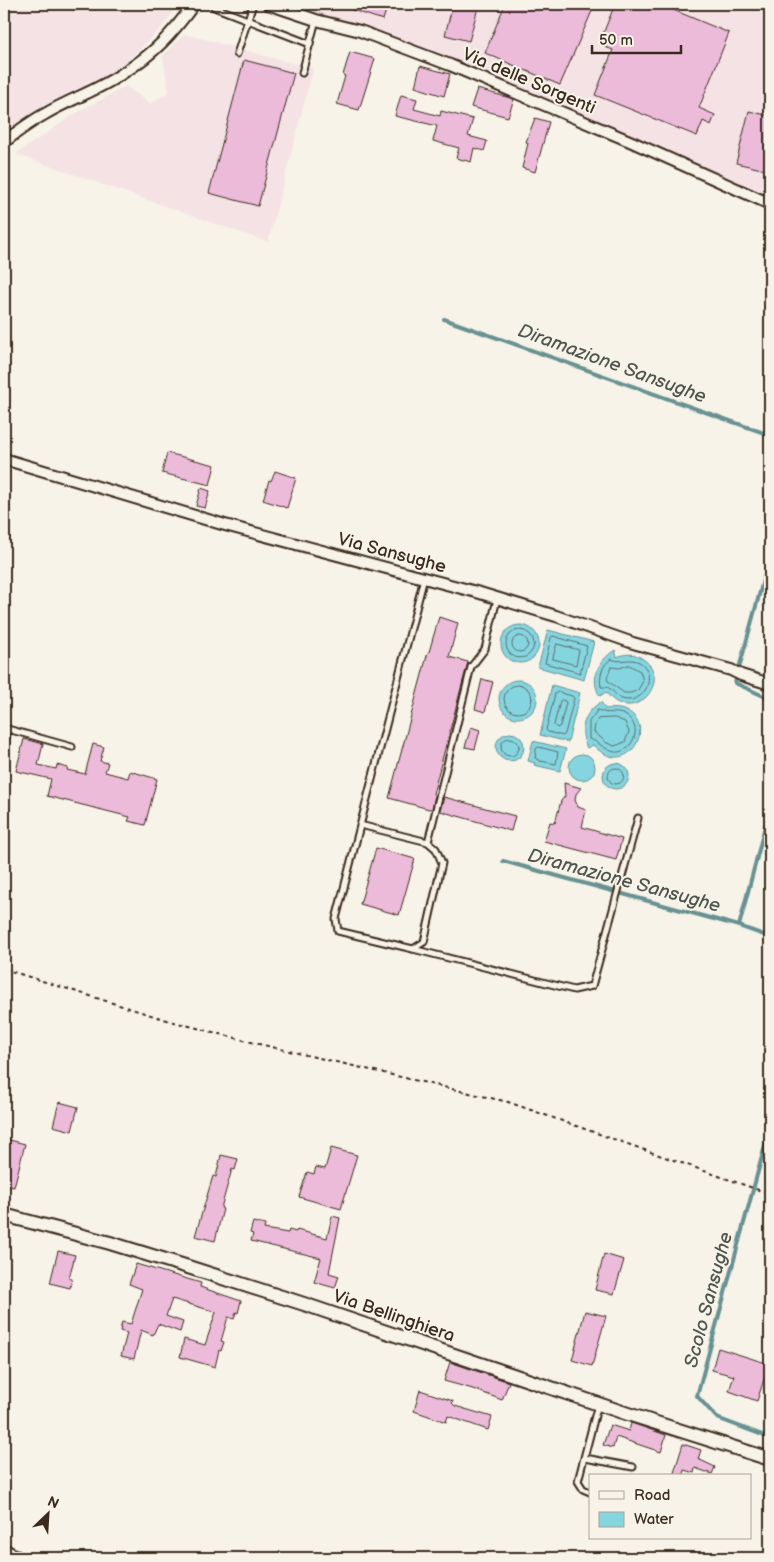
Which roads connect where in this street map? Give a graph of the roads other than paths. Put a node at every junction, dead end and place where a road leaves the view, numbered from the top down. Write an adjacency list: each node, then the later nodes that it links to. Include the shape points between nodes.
1 (194, 4): 10 (street, via 174,31 148,56 114,79 45,113)
2 (253, 4): 5 (lane)
3 (268, 4): 6 (street, Via delle Sorgenti)
4 (214, 7): 5 (lane)
5 (247, 20): 7 (lane); 8 (lane)
6 (316, 20): 7 (lane); 11 (street, Via delle Sorgenti, via 360,31 450,65)
7 (310, 44): 9 (lane)
8 (237, 54)
9 (302, 73)
10 (4, 142)
11 (770, 204)
12 (4, 459): 13 (street, Via Sansughe)
13 (424, 578): 14 (street, Via Sansughe); 20 (lane)
14 (498, 598): 15 (street, Via Sansughe, via 632,643); 21 (lane, via 485,649 471,667)
15 (770, 684)
16 (6, 728): 17 (lane); 18 (lane)
17 (4, 746)
18 (72, 748)
19 (638, 818): 22 (lane, via 592,986 574,990)
20 (360, 825): 21 (lane); 22 (lane, via 336,919 338,931)
21 (428, 842): 22 (lane, via 436,849 442,862 424,942)
22 (413, 949)
23 (4, 1215): 24 (street, Via Bellinghiera, via 203,1271)
24 (598, 1404): 25 (lane); 26 (street, Via Bellinghiera)
25 (585, 1458): 27 (lane); 28 (lane, via 578,1481)
26 (770, 1459)
27 (633, 1467)
28 (589, 1492)
29 (4, 1549): 30 (street)
30 (20, 1558)

